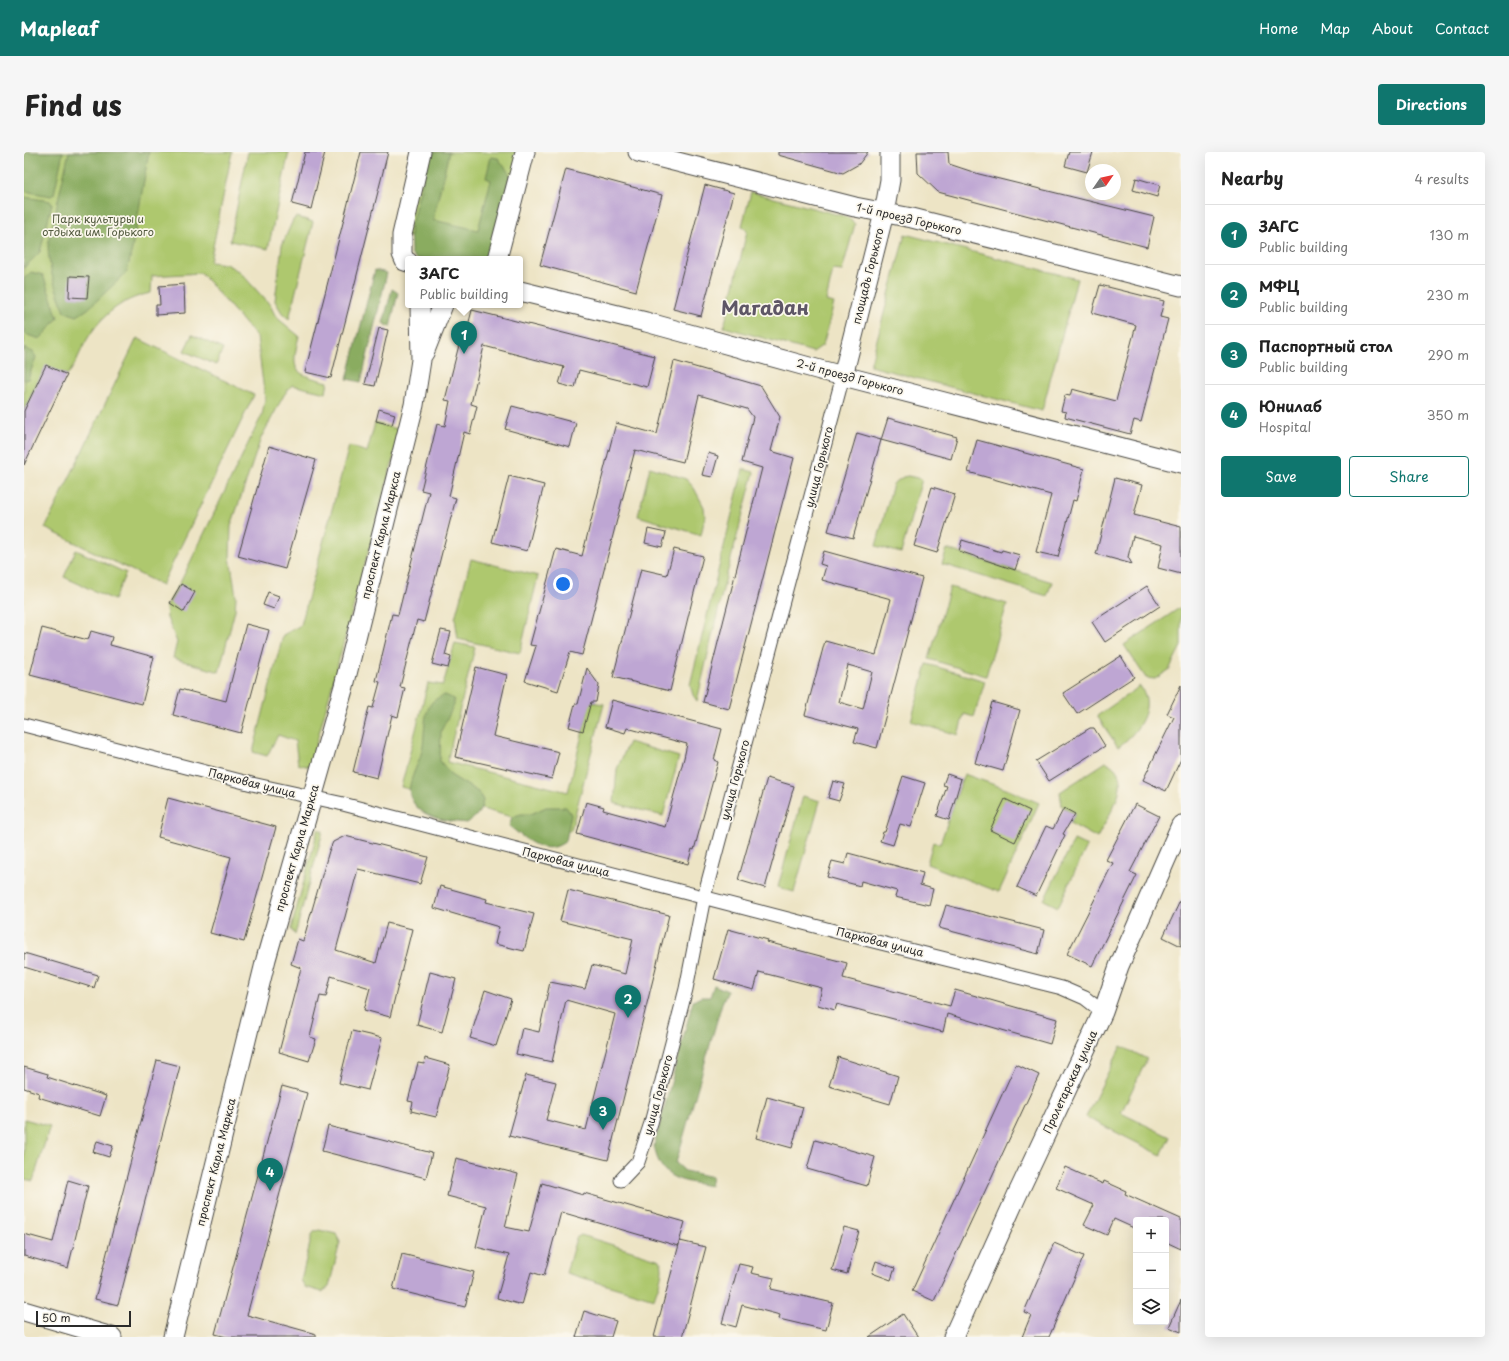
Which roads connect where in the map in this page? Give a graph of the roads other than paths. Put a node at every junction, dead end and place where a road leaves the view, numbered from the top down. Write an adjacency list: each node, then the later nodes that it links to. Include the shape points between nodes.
1 (421, 152): 7 (street, via 402,235 401,247)
2 (525, 152): 6 (street)
3 (638, 152): 5 (street, 1-й проезд Горького)
4 (890, 152): 5 (street, площадь Горького, via 890,180)
5 (884, 213): 8 (street, 1-й проезд Горького); 13 (street, площадь Горького)
6 (498, 256)
7 (405, 258)
8 (1181, 286)
9 (523, 292): 13 (street, 2-й проезд Горького, via 646,322)
10 (420, 308): 12 (street, проспект Карла Маркса)
11 (442, 308): 12 (street, проспект Карла Маркса)
12 (422, 360): 16 (street, проспект Карла Маркса, via 414,405 344,686)
13 (843, 376): 14 (street, 2-й проезд Горького); 18 (street, улица Горького)
14 (1181, 463)
15 (24, 725): 16 (street, Парковая улица)
16 (312, 797): 18 (street, Парковая улица); 23 (street, проспект Карла Маркса, via 266,959)
17 (1181, 825): 19 (street, Пролетарская улица, via 1120,966)
18 (704, 897): 19 (street, Парковая улица, via 1062,988 1086,998); 20 (street, улица Горького, via 686,990 651,1123 638,1162)
19 (1103, 1012): 24 (street, Пролетарская улица)
20 (621, 1180)
21 (24, 1311): 22 (street)
22 (112, 1337)
23 (173, 1337)
24 (953, 1337)

